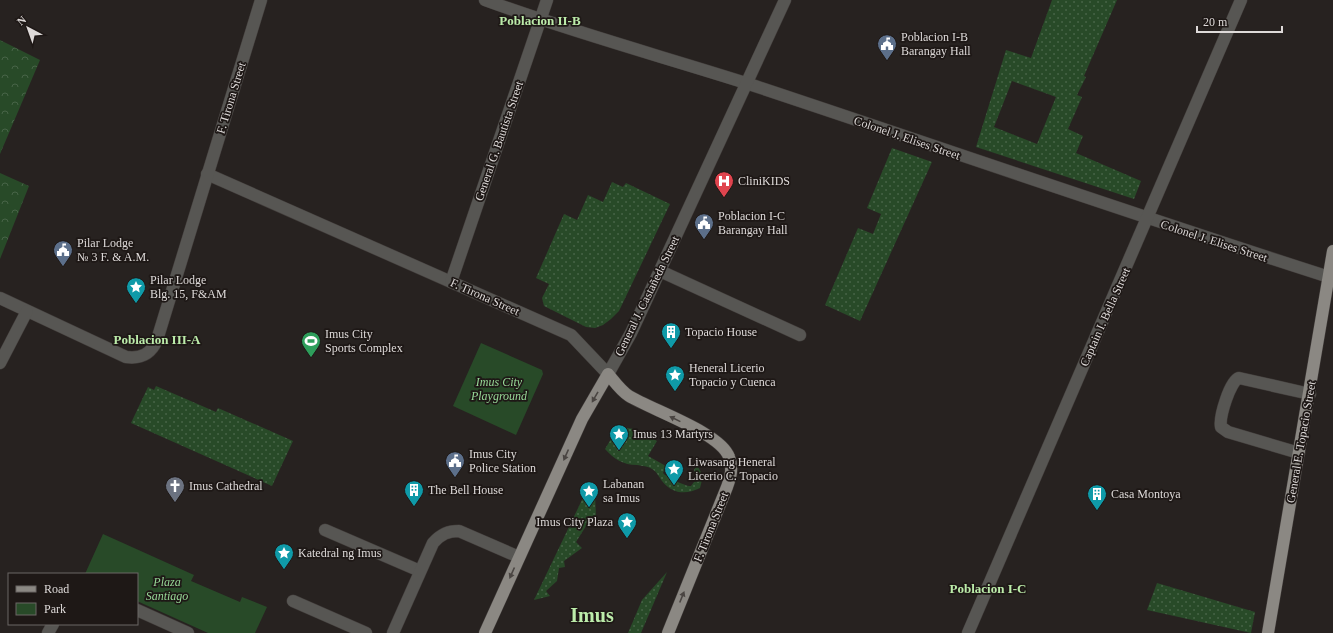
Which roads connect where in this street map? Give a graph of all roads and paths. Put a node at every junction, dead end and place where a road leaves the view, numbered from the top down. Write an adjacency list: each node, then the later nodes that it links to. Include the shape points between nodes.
1 (261, 0): 8 (street, F. Tirona Street)
2 (485, 0): 6 (street, Colonel J. Elises Street)
3 (547, 0): 6 (street, General G. Bautista Street)
4 (785, 0): 7 (street, General J. Castañeda Street)
5 (1241, 0): 9 (street, Captain I. Bella Street)
6 (540, 20): 7 (street, Colonel J. Elises Street); 13 (street, General G. Bautista Street)
7 (747, 84): 9 (street, Colonel J. Elises Street); 11 (street, General J. Castañeda Street)
8 (207, 174): 13 (street, F. Tirona Street); 15 (street, via 158,340 146,355 126,357)
9 (1147, 219): 12 (street, Colonel J. Elises Street); 31 (street, Captain I. Bella Street)
10 (1333, 251): 12 (main road, General E. Topacio Street)
11 (660, 271): 16 (street); 18 (street, General J. Castañeda Street, via 631,333)
12 (1329, 277): 19 (main road, General E. Topacio Street)
13 (451, 282): 18 (street, F. Tirona Street, via 571,335)
14 (0, 298): 15 (street)
15 (27, 311): 17 (street)
16 (800, 335)
17 (0, 364)
18 (608, 374): 22 (main road, General J. Castañeda Street, one-way to 22, via 582,419); 30 (main road, F. Tirona Street, one-way to 18, via 727,486 732,466 724,448 710,436 628,395)
19 (1310, 394): 20 (main road, General E. Topacio Street); 20 (street, via 1239,378 1232,382 1220,419 1221,427 1228,432)
20 (1299, 453): 32 (main road, General E. Topacio Street)
21 (325, 530): 23 (street)
22 (519, 557): 23 (street, via 465,533 452,531 439,536 433,542); 29 (main road, General J. Castañeda Street, one-way to 29)
23 (420, 571): 28 (street)
24 (293, 601): 27 (street)
25 (138, 610): 26 (street)
26 (188, 633)
27 (366, 633)
28 (393, 633)
29 (485, 633)
30 (668, 633)
31 (968, 633)
32 (1268, 633)

